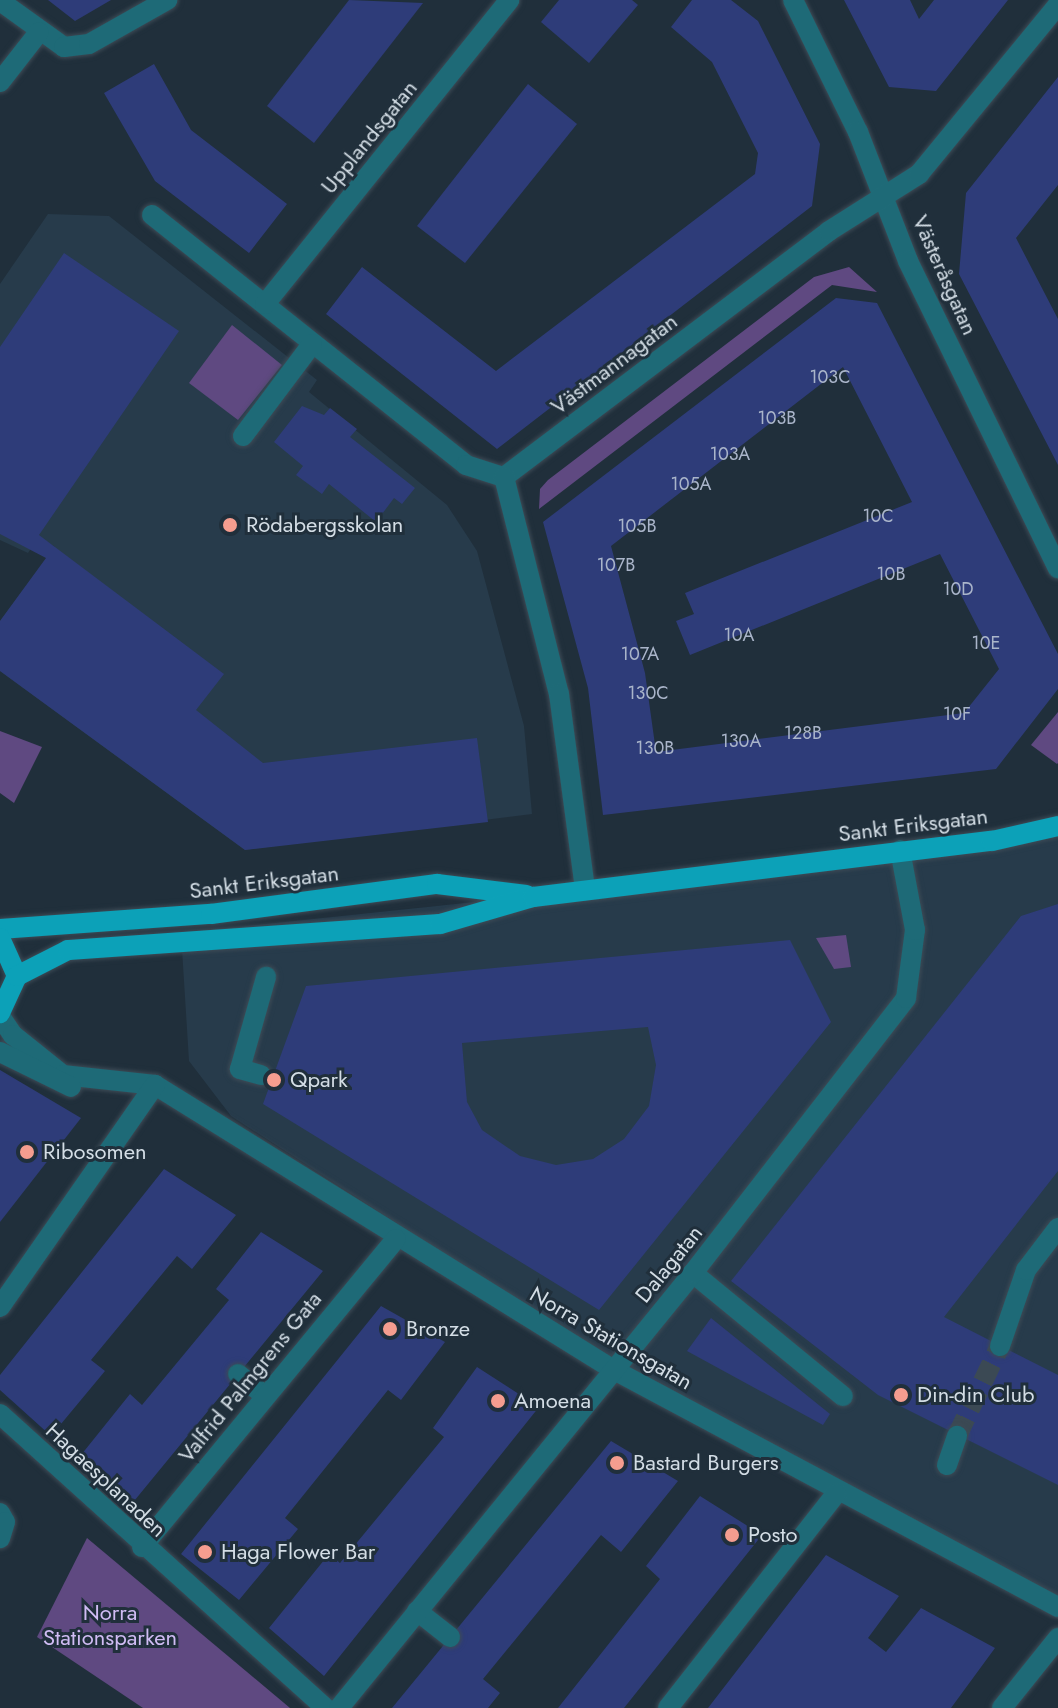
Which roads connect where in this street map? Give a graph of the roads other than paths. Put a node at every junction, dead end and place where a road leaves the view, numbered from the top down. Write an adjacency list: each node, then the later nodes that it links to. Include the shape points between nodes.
1 (167, 0): 6 (street, via 89,44 64,47)
2 (509, 0): 10 (street, Upplandsgatan)
3 (793, 0): 8 (street, Västeråsgatan)
4 (0, 1): 6 (street)
5 (1058, 5): 8 (street, Västmannagatan, via 941,153)
6 (39, 32): 7 (street)
7 (2, 75)
8 (887, 199): 13 (street, Västmannagatan, via 829,231); 14 (street, Västeråsgatan, via 908,261)
9 (152, 215): 10 (street)
10 (265, 304): 11 (street)
11 (312, 344): 12 (street); 13 (street, via 466,465)
12 (243, 436)
13 (504, 477): 17 (street, via 559,694)
14 (1058, 568)
15 (1058, 826): 16 (main road, Sankt Eriksgatan, via 992,841)
16 (900, 850): 17 (main road, Sankt Eriksgatan); 29 (street, Dalagatan, via 915,930 906,998)
17 (585, 890): 18 (main road, Sankt Eriksgatan)
18 (533, 897): 19 (main road, Sankt Eriksgatan, via 437,884 211,914); 21 (main road, Sankt Eriksgatan, via 440,924 68,950)
19 (0, 929)
20 (0, 938): 21 (main road)
21 (17, 976): 23 (main road, Norra Stationsgatan)
22 (266, 977): 25 (street, via 240,1069)
23 (0, 1015): 26 (street, Norra Stationsgatan, via 13,1035 63,1075)
24 (0, 1052): 26 (street, via 61,1088)
25 (261, 1075)
26 (155, 1085): 28 (street, Norra Stationsgatan); 30 (street)
27 (1058, 1228): 31 (street, via 1026,1270)
28 (396, 1239): 32 (street, Norra Stationsgatan); 34 (street, Valfrid Palmgrens Gata)
29 (693, 1273): 32 (street, Dalagatan); 35 (street)
30 (0, 1307)
31 (1000, 1346)
32 (614, 1370): 39 (street, Norra Stationsgatan); 44 (street, Dalagatan)
33 (238, 1374): 34 (street)
34 (264, 1395): 42 (street, Valfrid Palmgrens Gata)
35 (843, 1396)
36 (0, 1414): 42 (street, Hagaesplanaden)
37 (957, 1436): 38 (street)
38 (947, 1465)
39 (836, 1494): 43 (street, Norra Stationsgatan); 49 (street)
40 (0, 1513): 41 (street, via 5,1522)
41 (0, 1538)
42 (142, 1547): 47 (street, Hagaesplanaden)
43 (1058, 1607)
44 (417, 1611): 45 (street); 48 (street, Dalagatan)
45 (450, 1637)
46 (1058, 1638): 50 (street)
47 (325, 1708)
48 (339, 1708)
49 (668, 1708)
50 (1002, 1708)

